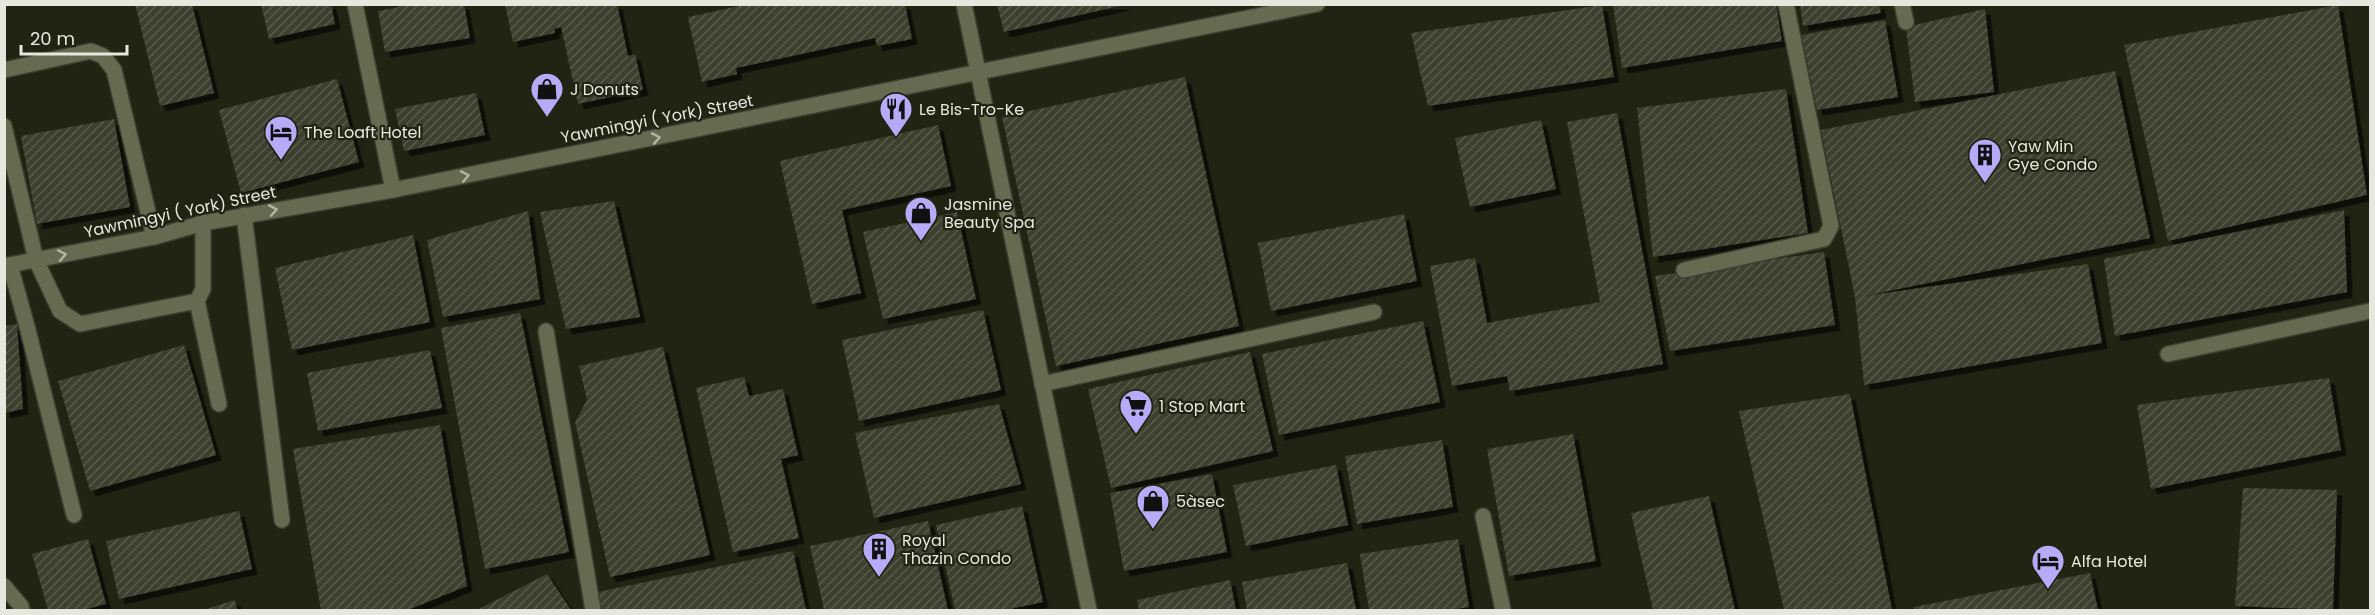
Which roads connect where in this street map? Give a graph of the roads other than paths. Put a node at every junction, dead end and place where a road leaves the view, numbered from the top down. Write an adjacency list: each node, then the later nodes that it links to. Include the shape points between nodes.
1 (355, 4): 10 (street)
2 (964, 4): 8 (street)
3 (1317, 4): 8 (street, Yawmingyi ( York) Street)
4 (1786, 4): 16 (street, via 1831,226 1824,239)
5 (1902, 4): 6 (street)
6 (1905, 22)
7 (4, 70): 13 (street, via 91,51 103,56 114,70)
8 (977, 74): 10 (street, Yawmingyi ( York) Street, one-way to 8); 22 (street)
9 (4, 126): 14 (street)
10 (393, 190): 11 (street, Yawmingyi ( York) Street, one-way to 10)
11 (244, 215): 12 (street, Yawmingyi ( York) Street); 26 (street)
12 (203, 223): 13 (street, Yawmingyi ( York) Street); 17 (street, via 203,289)
13 (154, 237): 14 (street, Yawmingyi ( York) Street, one-way to 13)
14 (36, 260): 15 (street, Yawmingyi ( York) Street); 17 (street, via 60,310 80,324)
15 (7, 266): 24 (street, via 28,330)
16 (1684, 270)
17 (197, 301): 23 (street)
18 (2370, 311): 21 (street)
19 (1374, 312): 22 (street)
20 (546, 331): 29 (street)
21 (2168, 354)
22 (1042, 384): 30 (street)
23 (219, 404)
24 (74, 515)
25 (1483, 516): 31 (street)
26 (282, 520)
27 (4, 586): 28 (street)
28 (21, 610)
29 (593, 610)
30 (1089, 610)
31 (1503, 610)

